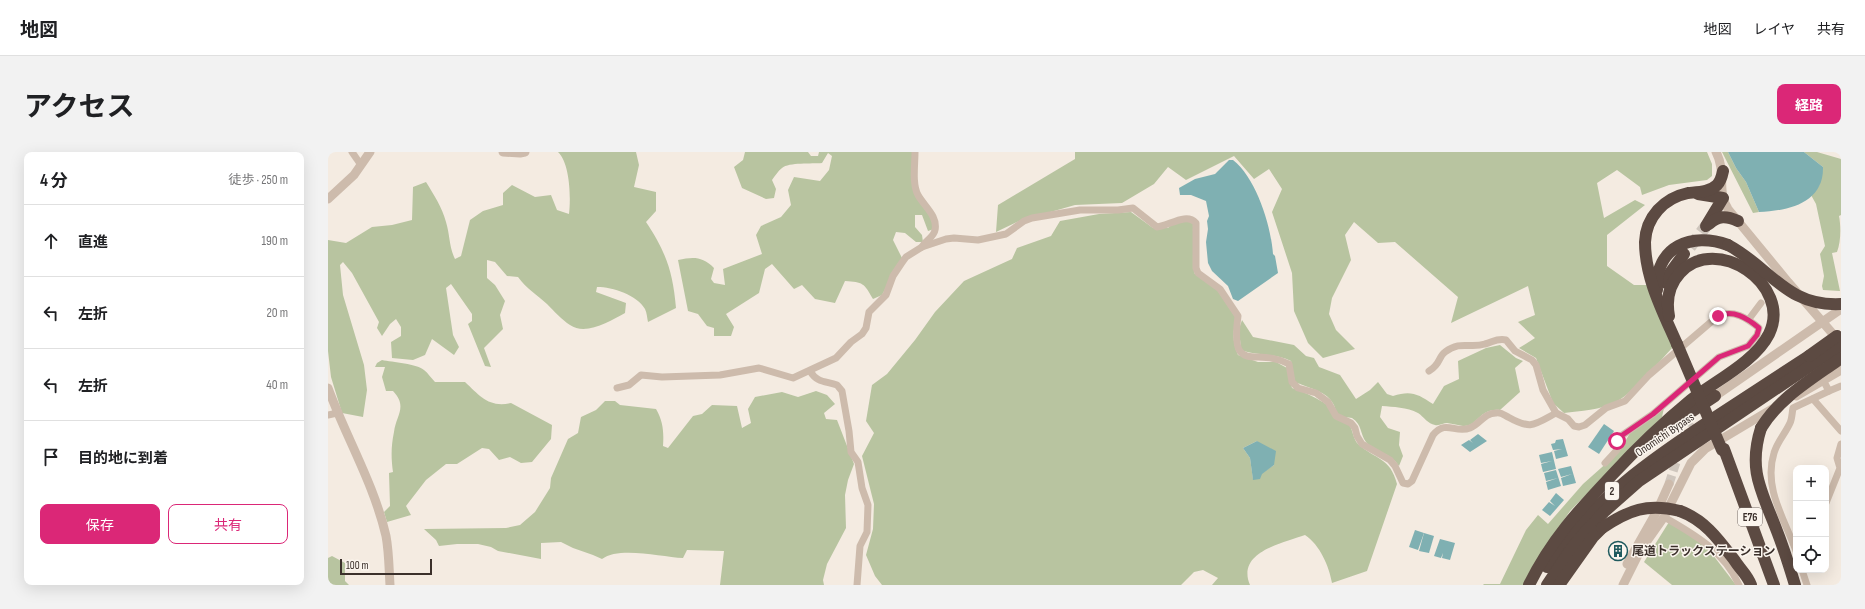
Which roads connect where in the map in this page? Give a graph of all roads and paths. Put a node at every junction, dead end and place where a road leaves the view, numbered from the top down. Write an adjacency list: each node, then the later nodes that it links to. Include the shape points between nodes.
1 (352, 152): 7 (street)
2 (370, 152): 7 (street)
3 (503, 152): 4 (street)
4 (525, 152)
5 (914, 152): 13 (street, via 918,194 934,217 936,227 935,232)
6 (1716, 152): 8 (street)
7 (361, 165): 10 (street, via 354,175)
8 (1723, 171): 9 (highway, via 1720,181 1714,187); 11 (street)
9 (1690, 193): 11 (highway); 20 (highway, via 1666,203 1653,215 1649,223 1645,242 1647,258 1653,286)
10 (330, 194)
11 (1723, 198): 12 (street); 12 (highway, via 1706,226 1721,217)
12 (1738, 221): 15 (street)
13 (922, 247): 27 (street, via 906,257 901,264 886,295 869,312 862,334 836,358); 37 (street, via 950,239 978,240 1006,234 1032,218 1080,210 1133,208 1157,227 1189,218 1196,223 1196,268 1198,273 1220,289 1238,316 1235,337 1236,346 1241,353 1250,357 1282,360 1289,364 1292,382 1298,388 1316,393 1328,402 1336,416 1351,423 1362,444 1390,460 1403,483 1408,484 1412,481 1432,435 1437,430 1446,426 1470,428 1488,414 1494,413 1500,413 1526,426 1534,425)
14 (1684, 254): 20 (highway, via 1670,273 1665,286)
15 (1788, 282): 16 (street); 22 (street)
16 (1774, 291)
17 (1762, 303): 21 (street)
18 (1841, 304): 20 (highway, bridge, via 1818,303 1798,296 1780,285 1747,256 1728,245 1718,241 1699,240 1680,245 1666,257 1658,274 1658,293)
19 (1841, 309): 22 (street)
20 (1665, 311): 42 (highway, bridge); 43 (highway, via 1677,276 1689,265 1712,259 1727,261 1752,274 1769,294 1773,315 1771,331 1757,350 1680,409)
21 (1749, 319): 37 (street, via 1725,313 1718,316 1649,374 1625,402 1598,413 1585,425 1574,426 1568,419); 44 (street, via 1759,328 1748,346 1719,357 1653,414 1621,436 1617,441 1617,450)
22 (1824, 322): 23 (street); 35 (street)
23 (1840, 339): 25 (highway, Onomichi Bypass / 2, bridge)
24 (1841, 358): 62 (highway, bridge, via 1789,395 1768,417 1761,428 1755,455 1759,489)
25 (1811, 360): 53 (highway, Onomichi Bypass / 2, via 1676,443 1617,487 1562,545); 54 (highway, Onomichi Bypass / 2, via 1622,495 1588,529)
26 (1841, 370): 30 (street)
27 (810, 371): 33 (street, via 793,378 759,368 720,375 641,375 629,385); 51 (street, via 819,381 837,385 842,391 851,452 858,462 868,505 867,532 860,546)
28 (1429, 371): 37 (street, via 1437,367 1444,353 1460,344 1484,345 1499,339 1506,340 1515,351 1536,365 1543,390)
29 (1841, 376): 30 (street)
30 (1824, 380): 34 (street); 47 (street, via 1705,449 1691,463)
31 (1841, 386): 34 (street)
32 (328, 388): 38 (street)
33 (617, 388)
34 (1829, 391): 36 (street)
35 (1715, 396): 39 (street, via 1700,407); 43 (highway, via 1664,430)
36 (1813, 399): 40 (street); 48 (street, via 1793,408 1790,422 1779,441 1771,464 1772,487 1782,520)
37 (1556, 413)
38 (332, 414): 50 (street, via 380,514 386,538)
39 (1690, 422)
40 (1841, 431)
41 (1841, 444): 46 (street, via 1838,458 1840,468)
42 (1723, 450): 60 (highway, E76); 61 (highway, E76)
43 (1624, 462): 52 (highway, via 1572,517 1544,557)
44 (1605, 463)
45 (1669, 484): 56 (street)
46 (1827, 501)
47 (1664, 517): 57 (street, via 1640,551); 58 (street, via 1700,538 1713,549 1735,576)
48 (1793, 543)
49 (1803, 573): 63 (street)
50 (390, 585)
51 (857, 585)
52 (1529, 585)
53 (1536, 585)
54 (1548, 585)
55 (1559, 585): 59 (highway, bridge, via 1602,528 1639,509 1659,507 1680,511 1706,526 1721,542)
56 (1617, 585)
57 (1623, 585)
58 (1739, 585)
59 (1751, 585)
60 (1766, 585)
61 (1774, 585)
62 (1795, 585)
63 (1807, 585)

